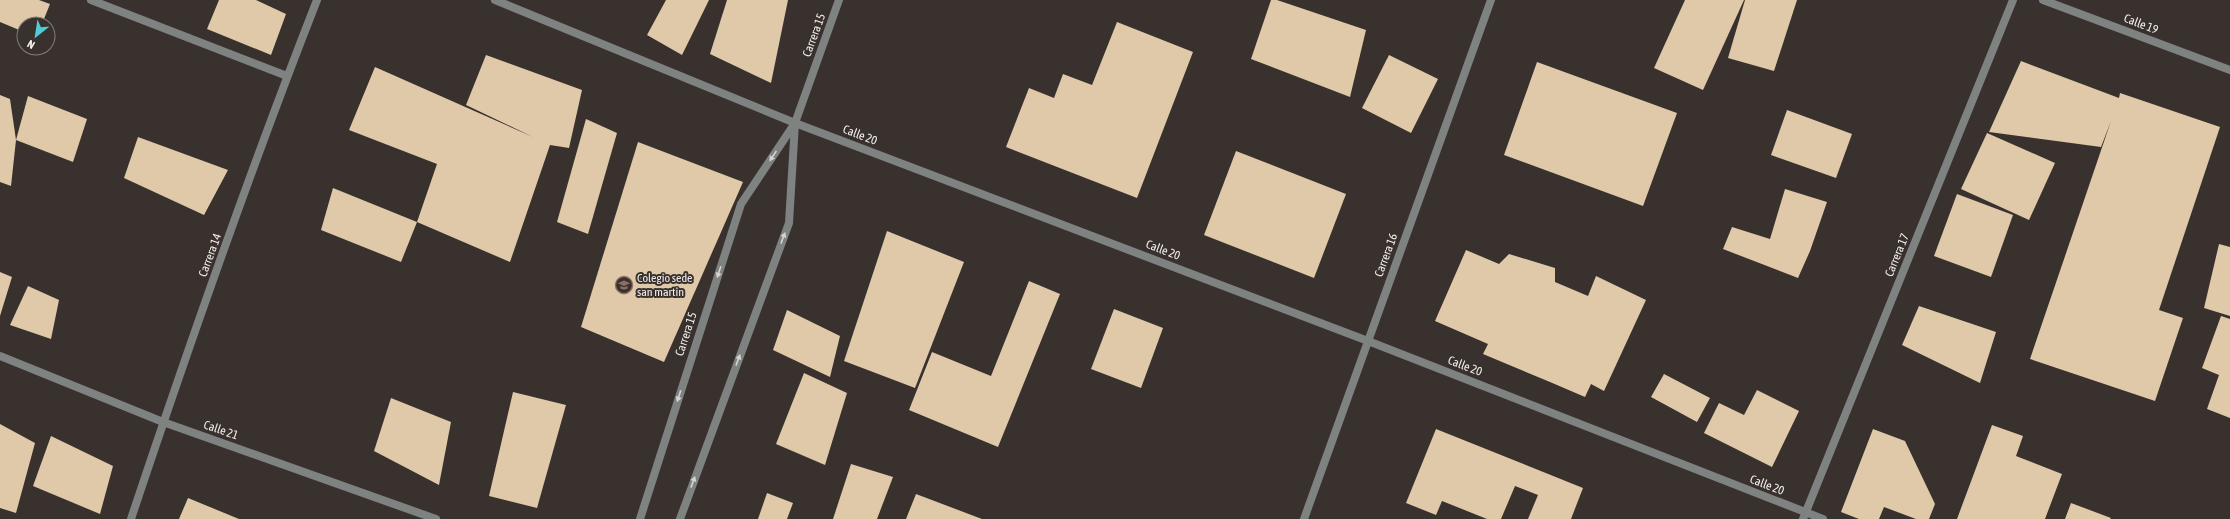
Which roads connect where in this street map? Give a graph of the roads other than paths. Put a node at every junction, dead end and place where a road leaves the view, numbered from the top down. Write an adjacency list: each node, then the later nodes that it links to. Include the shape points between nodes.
1 (91, 0): 9 (street)
2 (317, 0): 9 (street, Carrera 14)
3 (495, 0): 10 (street, Calle 20)
4 (839, 0): 10 (street, Carrera 15)
5 (1491, 0): 11 (street, Carrera 16)
6 (2013, 0): 14 (street, Carrera 17)
7 (2043, 0): 8 (street, Calle 19)
8 (2230, 70)
9 (287, 76): 13 (street, Carrera 14)
10 (795, 123): 11 (street, Calle 20); 17 (street, Carrera 15, one-way to 17, via 741,204); 18 (street, Carrera 15, one-way to 10, via 789,223)
11 (1368, 341): 14 (street, Calle 20); 19 (street, Carrera 16)
12 (0, 356): 13 (street, Calle 21)
13 (163, 422): 15 (street, Carrera 14); 16 (street, Calle 21)
14 (1804, 516): 20 (street, Calle 20)
15 (131, 519)
16 (436, 519)
17 (640, 519)
18 (680, 519)
19 (1304, 519)
20 (1824, 519)

